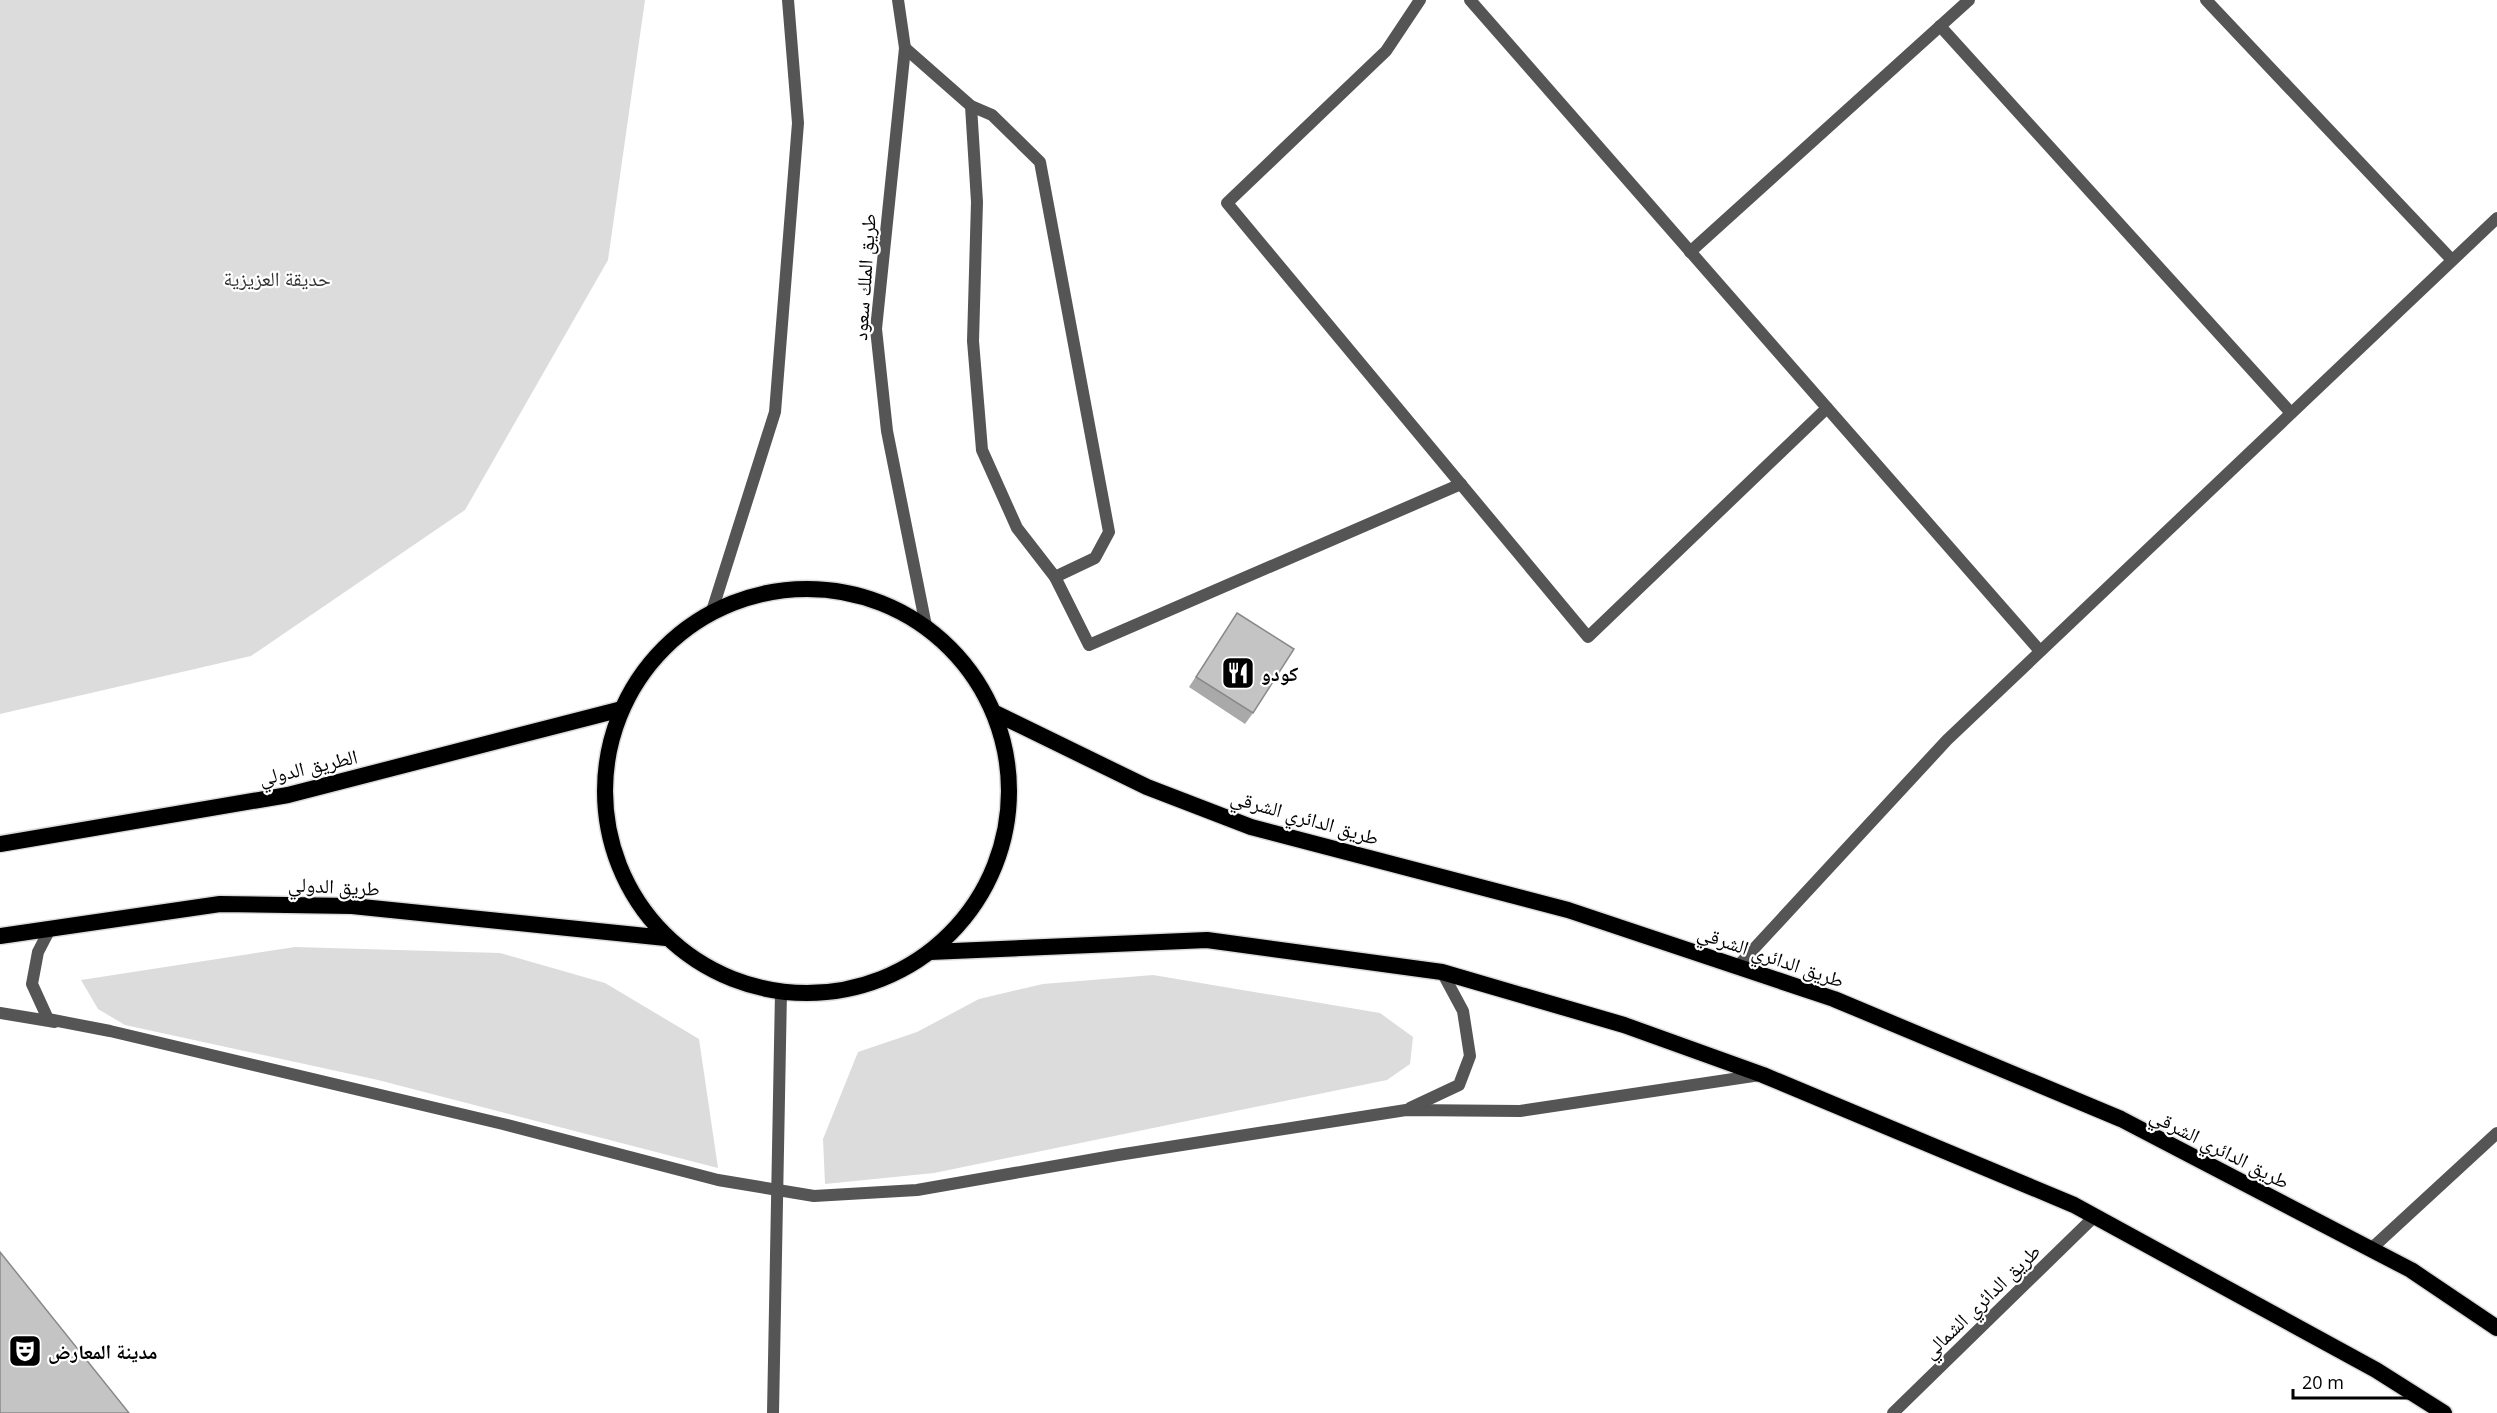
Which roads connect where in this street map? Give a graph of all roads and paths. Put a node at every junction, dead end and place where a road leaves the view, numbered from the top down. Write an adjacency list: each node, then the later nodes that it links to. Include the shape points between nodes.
1 (788, 0): 17 (street, via 798,123 776,412)
2 (898, 0): 8 (street, طريق الملك سعود)
3 (1420, 0): 15 (street, via 1386,51 1227,203)
4 (1470, 0): 11 (street)
5 (1969, 0): 7 (street)
6 (2206, 0): 12 (street)
7 (1940, 26): 11 (street); 14 (street)
8 (904, 48): 9 (street); 18 (street, طريق الملك سعود, via 876,329 887,431)
9 (971, 106): 16 (street, via 977,202 973,341 982,450 1017,528); 16 (street, via 992,116 1040,162 1109,532 1095,558)
10 (2497, 218): 12 (street)
11 (1690, 252): 13 (street)
12 (2452, 260): 14 (street)
13 (1827, 408): 15 (street, via 1588,637); 19 (street)
14 (2291, 413): 19 (street)
15 (1461, 484): 16 (street, via 1089,645)
16 (1055, 577)
17 (712, 611): 18 (highway, via 765,592 821,588 876,600); 20 (highway, via 659,653)
18 (926, 626): 21 (highway, via 967,664)
19 (2040, 651): 27 (street, via 1947,740)
20 (621, 709): 22 (highway, الطريق الدولي, via 288,795); 25 (highway, via 605,768 607,830 628,889)
21 (995, 713): 26 (highway, via 1010,778 1003,843 976,904); 27 (highway, طريق الدائري الشرقي, via 1147,787 1251,827 1568,910)
22 (0, 844)
23 (51, 927): 24 (highway, طريق الدولي); 25 (highway, طريق الدولي, via 220,904 319,905); 31 (street, via 38,952 32,984 48,1019)
24 (0, 936)
25 (666, 938): 29 (highway, via 700,963 739,982)
26 (930, 952): 28 (highway, via 1208,940); 29 (highway, via 884,978 833,992)
27 (1737, 967): 37 (highway, طريق الدائري الشرقي, via 1834,999 2121,1119)
28 (1442, 972): 32 (highway, via 1624,1025); 33 (street, via 1463,1011 1470,1056 1459,1085)
29 (781, 992): 35 (street)
30 (0, 1013): 31 (street)
31 (110, 1031): 35 (street, via 491,1121 718,1180)
32 (1763, 1075): 33 (street, via 1520,1111); 36 (highway)
33 (1406, 1110): 35 (street, via 917,1190 814,1196)
34 (2497, 1133): 37 (street)
35 (777, 1190): 39 (street)
36 (2095, 1216): 40 (street, طريق الدائري الشمالي); 41 (highway, via 2376,1370)
37 (2371, 1249): 38 (highway, طريق الدائري الشرقي, via 2411,1270)
38 (2497, 1328)
39 (773, 1413)
40 (1893, 1413)
41 (2444, 1413)

